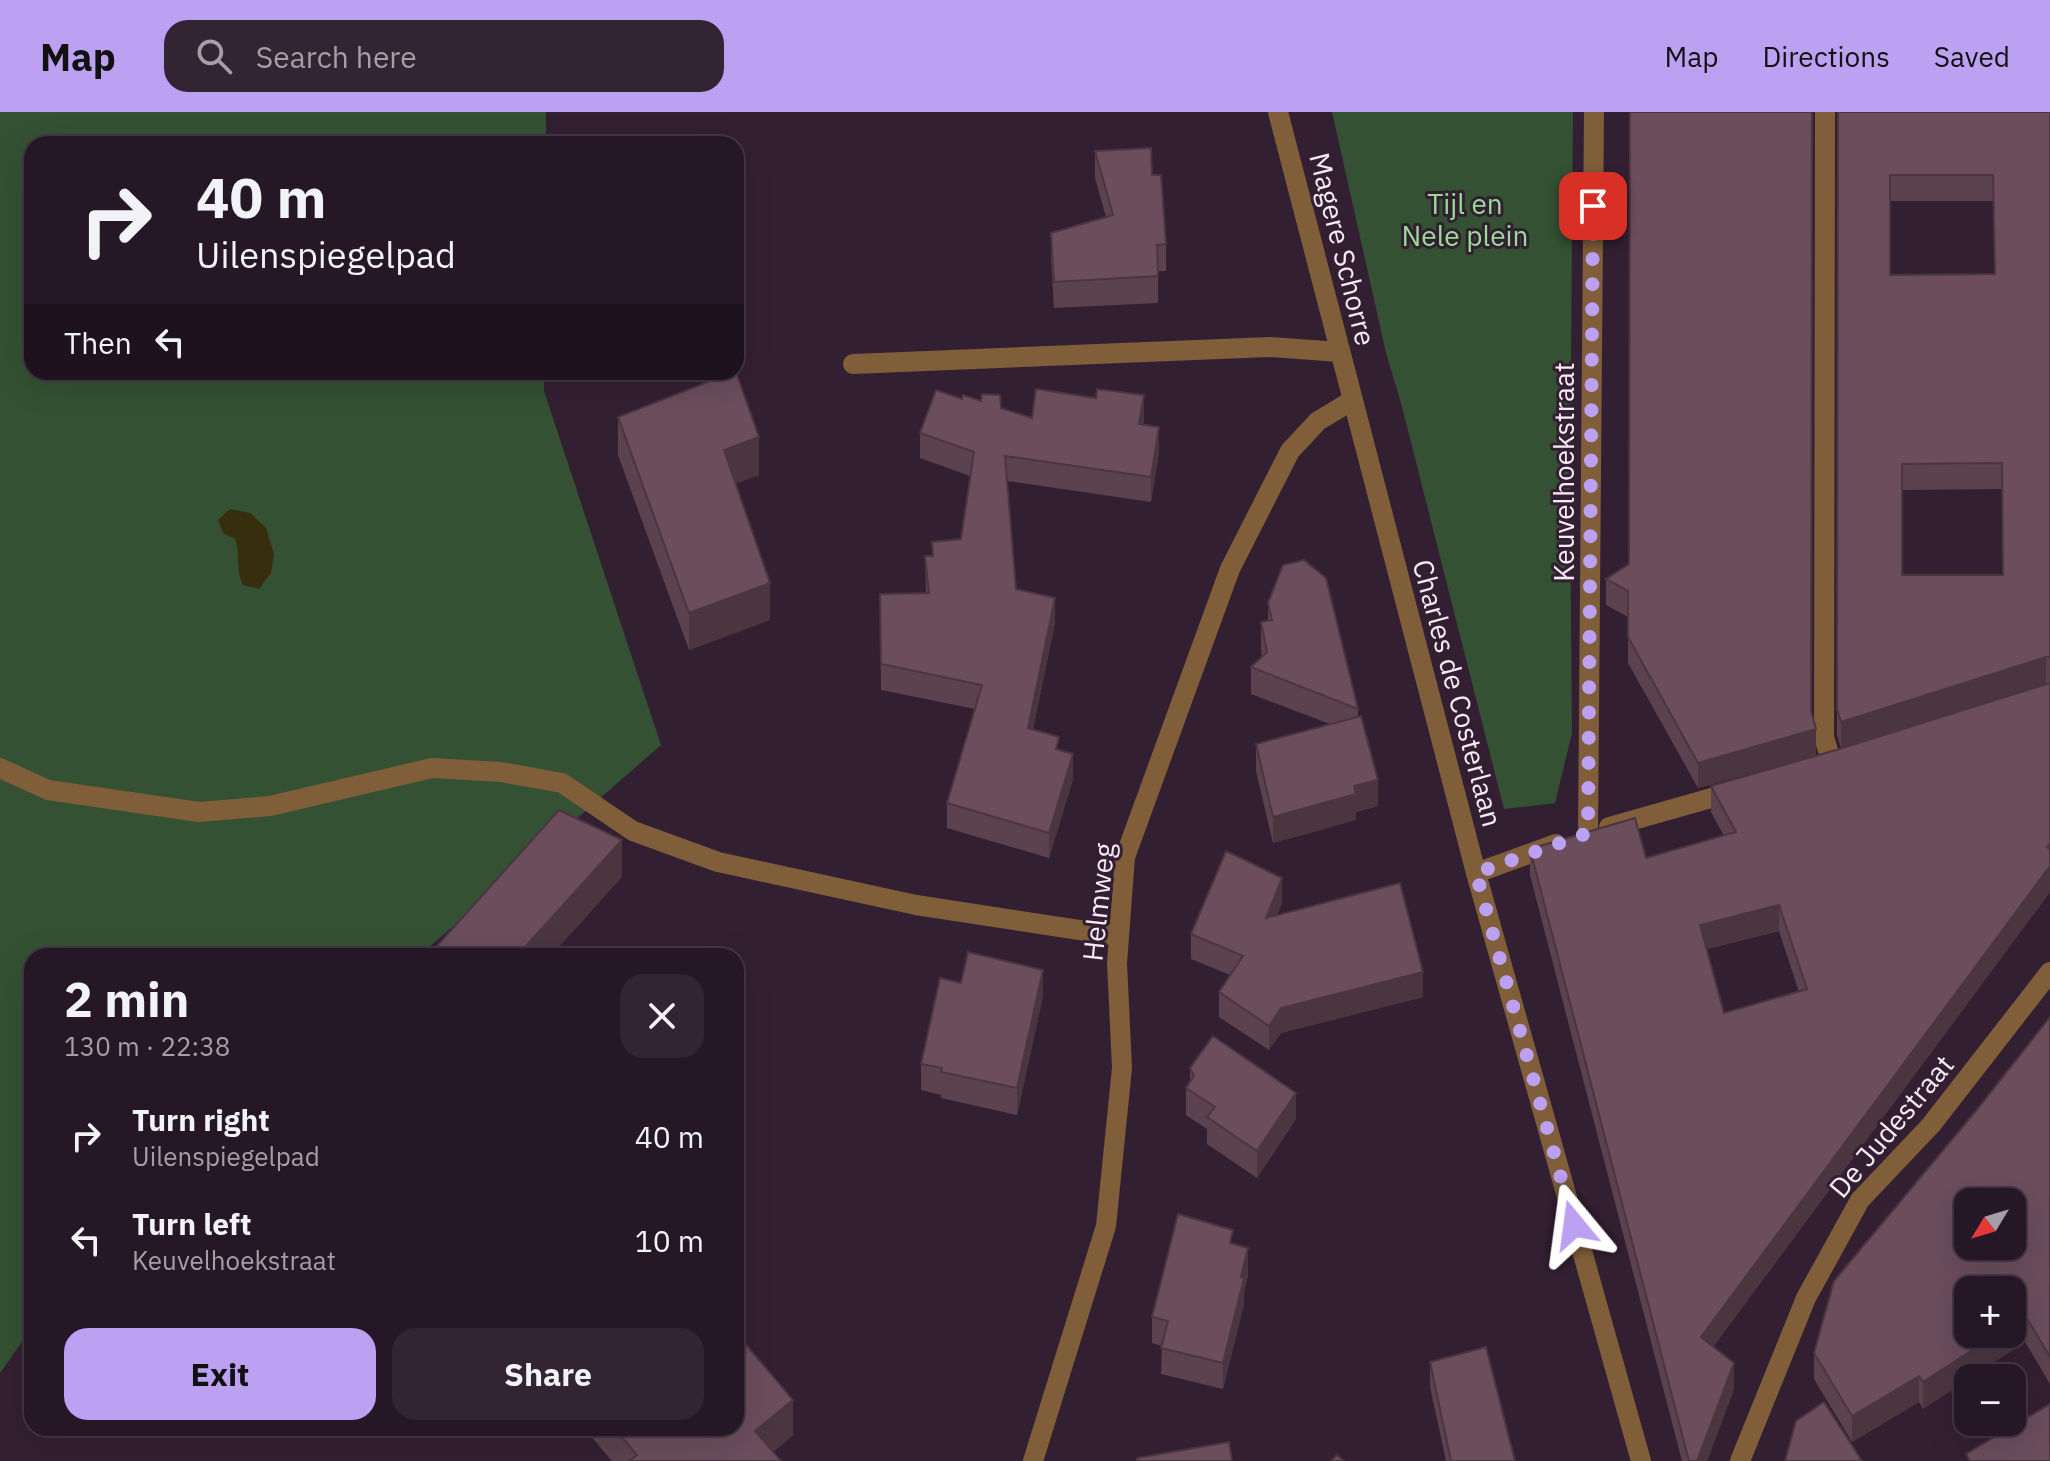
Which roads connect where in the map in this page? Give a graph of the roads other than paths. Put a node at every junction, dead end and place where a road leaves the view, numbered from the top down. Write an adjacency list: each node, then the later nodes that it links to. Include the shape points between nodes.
1 (1278, 112): 4 (street, Magere Schorre)
2 (1594, 112): 10 (street, Keuvelhoekstraat)
3 (1825, 112): 7 (street, via 1824,737)
4 (1340, 352): 5 (street, via 1270,347); 6 (street, Magere Schorre)
5 (853, 364)
6 (1353, 400): 11 (street, Charles de Costerlaan); 12 (street, Helmweg, via 1318,421 1290,451 1230,569 1125,857)
7 (1831, 764)
8 (0, 768): 12 (street, via 48,790 199,812 270,806 432,768 501,772 562,783 633,831 718,862 916,905)
9 (1755, 786): 10 (street)
10 (1588, 833): 11 (street)
11 (1476, 873): 15 (street, Charles de Costerlaan)
12 (1119, 936): 14 (street, Helmweg, via 1122,1068 1106,1226)
13 (2050, 972): 16 (street, De Judestraat, via 1931,1125 1860,1200 1806,1298)
14 (1033, 1461)
15 (1641, 1461)
16 (1740, 1461)

